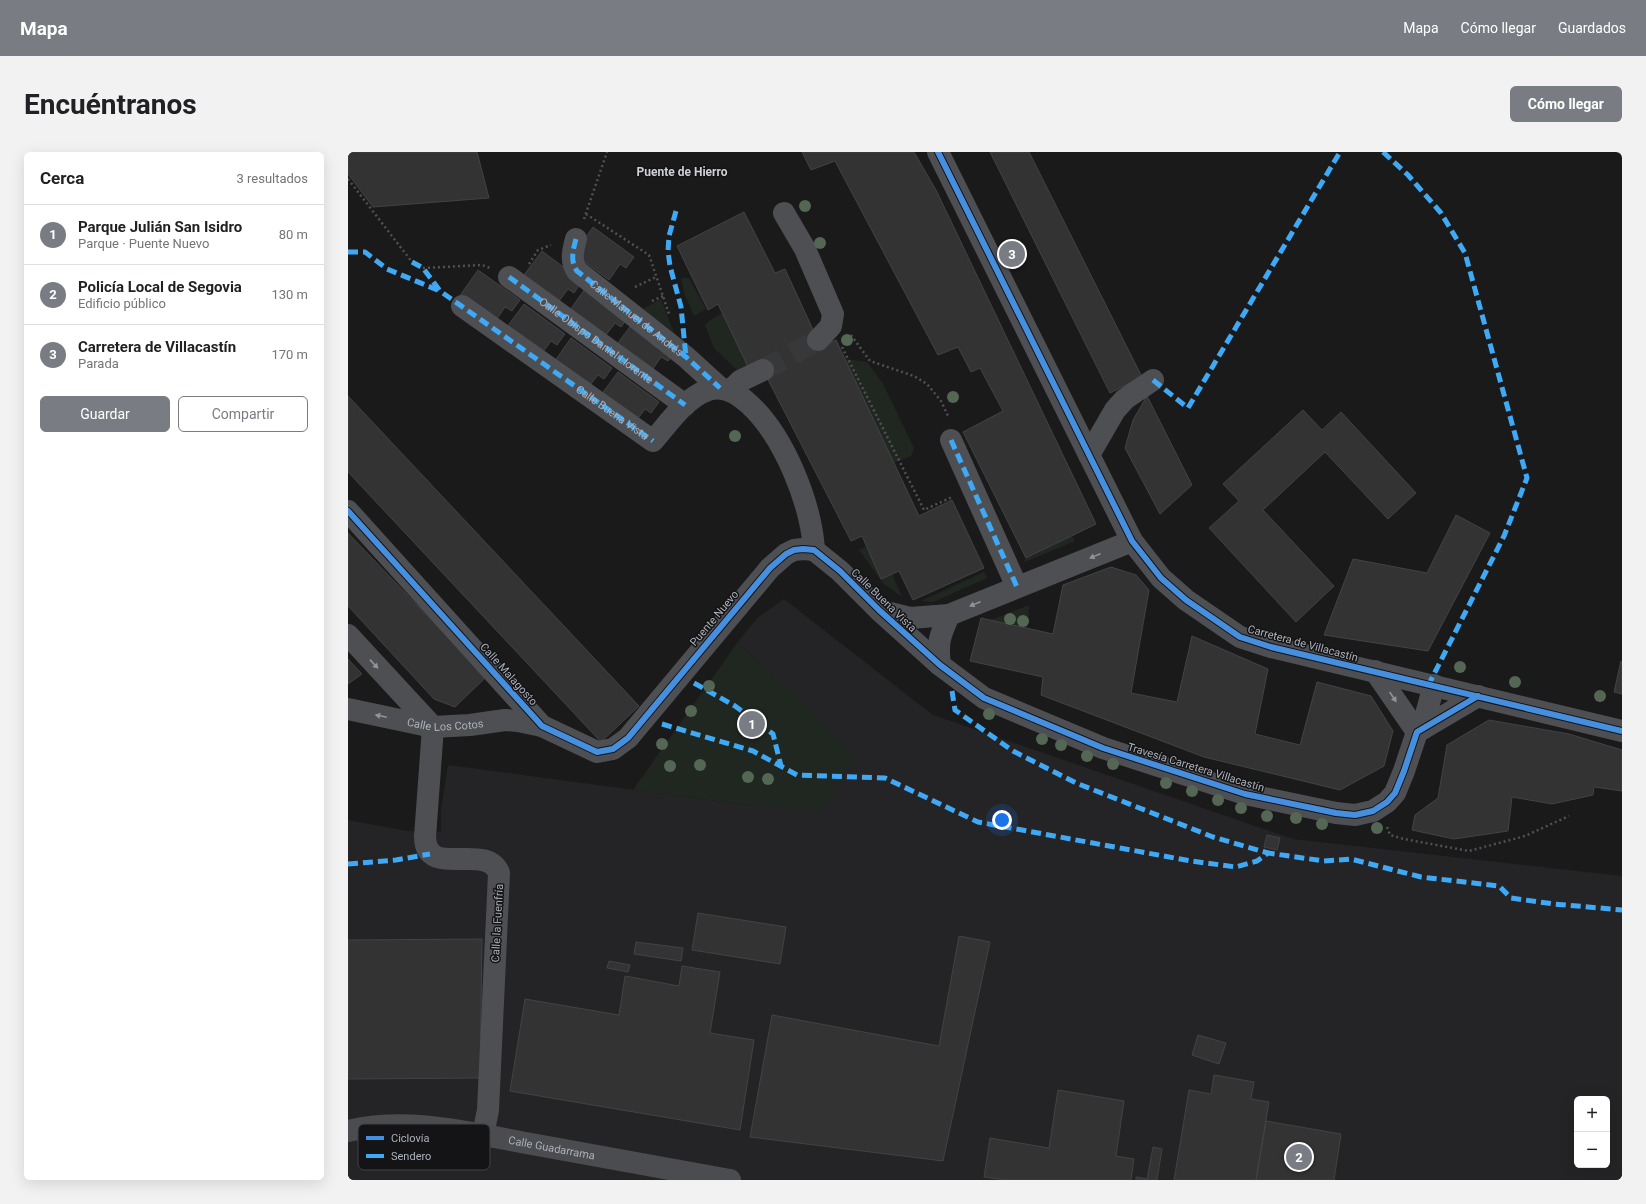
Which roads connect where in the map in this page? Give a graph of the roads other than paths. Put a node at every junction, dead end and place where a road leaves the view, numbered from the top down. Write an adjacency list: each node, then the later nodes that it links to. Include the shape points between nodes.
1 (938, 152): 12 (street, Carretera de Villacastín)
2 (784, 213): 6 (street, via 805,249 833,314)
3 (576, 239): 9 (street, Calle Manuel de Andrés, via 572,256 577,271)
4 (512, 279): 10 (street, Calle Obispo Daniel Llorente)
5 (462, 306): 10 (street, Calle Buena Vista, via 653,441)
6 (828, 341)
7 (763, 370): 9 (street)
8 (1153, 380): 12 (street, via 1125,399 1115,410)
9 (725, 390): 10 (street, Calle Buena Vista, via 708,390); 15 (street, via 740,396 757,412 778,439 797,482 813,536)
10 (684, 405)
11 (951, 440): 16 (street)
12 (1089, 455): 14 (street, Carretera de Villacastín)
13 (348, 511): 26 (street, Calle Malagosto)
14 (1132, 541): 16 (street, Calle Buena Vista, one-way to 16); 21 (street, Carretera de Villacastín, via 1161,578 1186,600 1240,637 1294,653)
15 (814, 550): 17 (street, Calle Buena Vista, via 840,571); 22 (street, Puente Nuevo, via 794,550 770,568)
16 (1017, 587): 18 (street, Calle Buena Vista, one-way to 18)
17 (879, 610): 18 (street, Calle Buena Vista, via 910,618); 20 (street, Calle Buena Vista)
18 (949, 615): 20 (street, via 938,647)
19 (348, 635): 29 (street, one-way to 29)
20 (940, 665): 27 (street, Travesía Carretera Villacastín, via 984,698 1103,748 1245,794 1336,813 1373,812 1387,802 1401,780)
21 (1375, 671): 23 (street, Carretera de Villacastín); 27 (street, one-way to 27)
22 (674, 682): 26 (street, Calle Malagosto, via 628,738 613,749 597,752)
23 (1431, 685): 24 (street, Carretera de Villacastín); 27 (street, Travesía Carretera Villacastín)
24 (1478, 696): 27 (street); 28 (street, Carretera de Villacastín)
25 (348, 709): 29 (street, Calle Los Cotos, one-way to 25)
26 (542, 726): 29 (street, Calle Los Cotos, via 518,720 505,720 470,725)
27 (1416, 728)
28 (1622, 730)
29 (433, 737): 30 (street, Calle la Fuenfría, via 426,847 433,855 441,858 485,860 493,863 499,873 488,1110)
30 (485, 1124)
31 (358, 1130): 32 (main road, Calle Guadarrama)
32 (348, 1132)
33 (490, 1136): 34 (main road, Calle Guadarrama)
34 (730, 1180)

